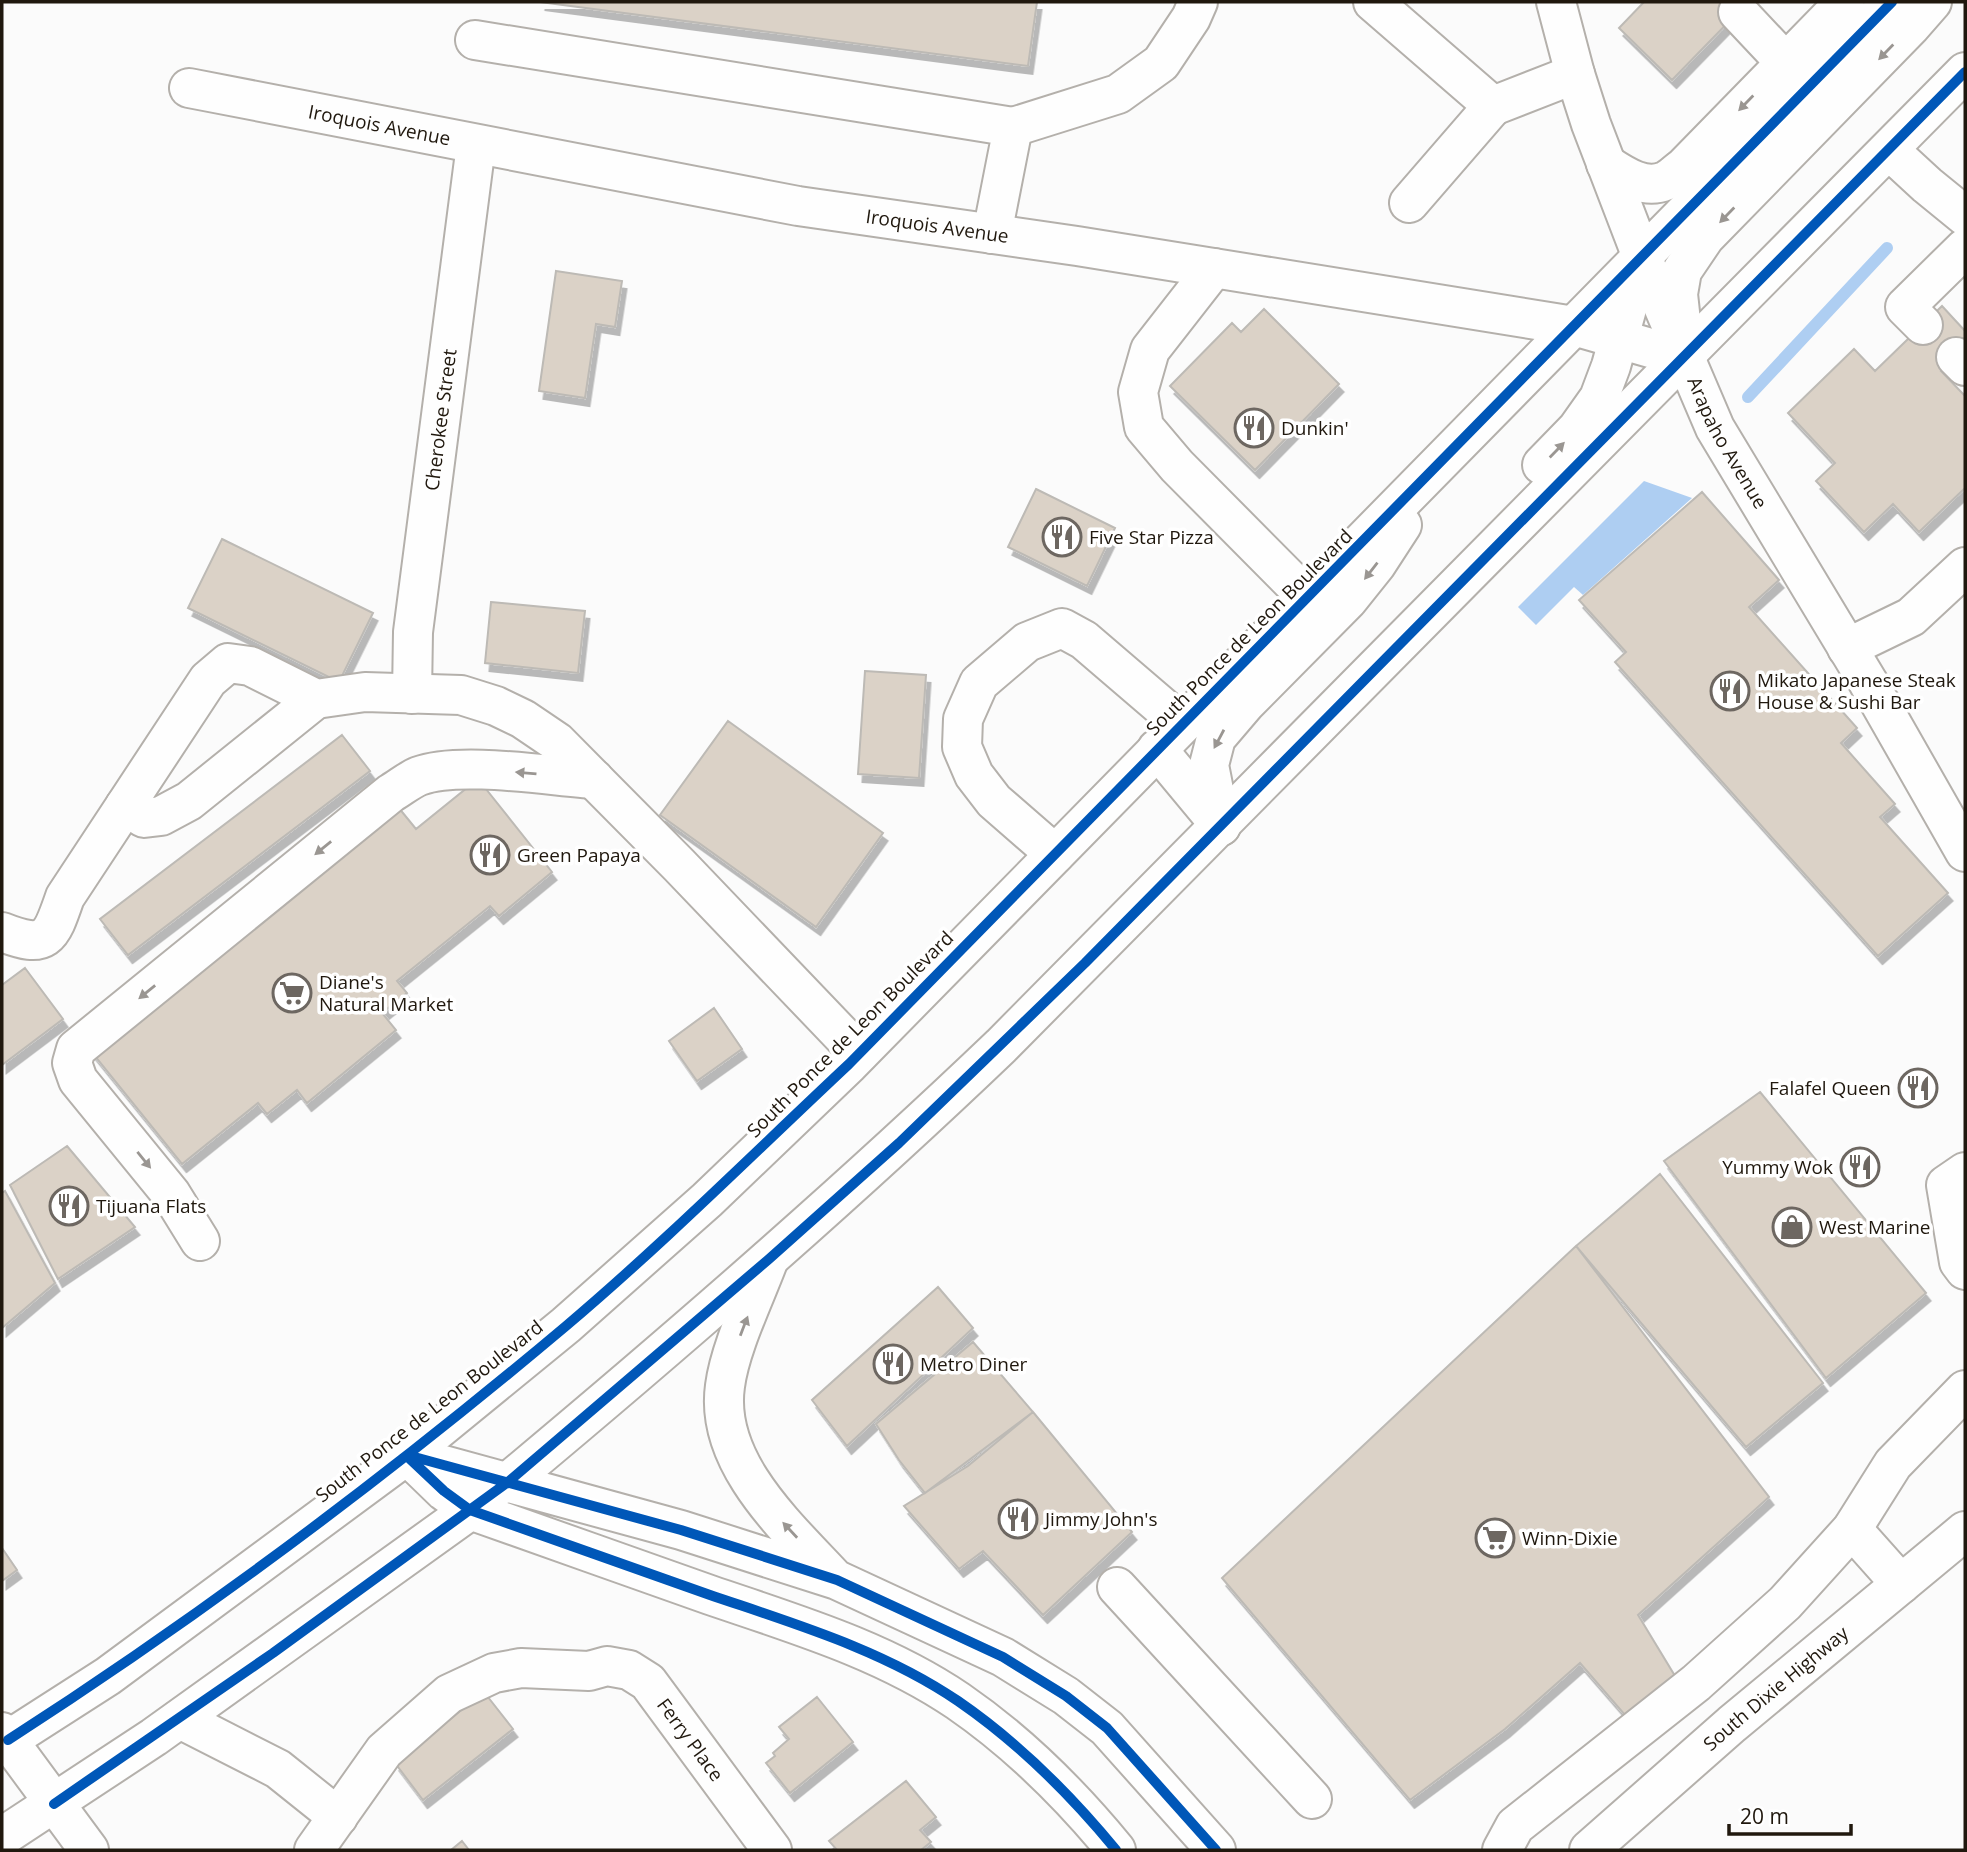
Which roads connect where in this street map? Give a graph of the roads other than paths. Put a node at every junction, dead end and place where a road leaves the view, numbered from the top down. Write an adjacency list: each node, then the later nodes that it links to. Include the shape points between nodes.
1 (1198, 2): 14 (main road, via 1161,63 1118,94)
2 (1373, 2): 13 (main road)
3 (1845, 2): 9 (main road)
4 (1892, 2): 22 (main road, South Ponce de Leon Boulevard)
5 (1932, 2): 27 (main road, one-way to 27, via 1705,237 1682,271 1678,294)
6 (1569, 9): 11 (main road, Arapaho Avenue)
7 (1738, 12): 9 (main road)
8 (475, 40): 14 (main road)
9 (1786, 63): 17 (main road, one-way to 17, via 1665,181 1646,184)
10 (1965, 72): 16 (main road)
11 (1574, 74): 13 (main road); 17 (main road, Arapaho Avenue)
12 (189, 88): 15 (main road, Iroquois Avenue)
13 (1493, 106): 18 (main road)
14 (1013, 127): 20 (main road)
15 (476, 145): 20 (main road, Iroquois Avenue, via 798,206); 32 (main road, Cherokee Street, via 413,632)
16 (1889, 150): 19 (main road); 27 (main road)
17 (1606, 164): 22 (main road, Arapaho Avenue)
18 (1409, 202)
19 (1965, 216)
20 (992, 234): 23 (main road, Iroquois Avenue)
21 (1965, 248): 24 (main road, via 1905,307)
22 (1642, 257): 25 (main road, South Ponce de Leon Boulevard); 26 (main road); 27 (main road, Arapaho Avenue)
23 (1214, 268): 25 (main road, Iroquois Avenue); 30 (main road, via 1150,350 1138,392 1144,427)
24 (1923, 325)
25 (1574, 326): 26 (main road, Iroquois Avenue); 28 (main road, South Ponce de Leon Boulevard)
26 (1618, 339): 27 (main road, Iroquois Avenue); 35 (main road, one-way to 26, via 1308,702 1577,429 1599,398)
27 (1685, 358): 31 (main road, Arapaho Avenue, via 1716,428); 35 (main road)
28 (1449, 453): 30 (main road, South Ponce de Leon Boulevard); 38 (main road, one-way to 38, via 1348,600 1216,738 1209,765)
29 (1965, 567): 31 (main road, via 1911,617)
30 (1307, 597): 34 (main road, South Ponce de Leon Boulevard)
31 (1847, 648): 39 (main road, Arapaho Avenue)
32 (412, 694): 33 (main road, via 365,692); 36 (main road, via 461,695 496,706 557,743)
33 (316, 699): 37 (main road, via 189,801 161,816 144,818); 37 (main road, via 250,666 228,663 208,680)
34 (1170, 737): 38 (main road); 40 (main road, South Ponce de Leon Boulevard); 40 (main road, via 1084,640 1062,628 1027,642 979,683 963,719 962,747 974,775 995,801)
35 (1271, 775): 38 (main road)
36 (594, 779): 42 (main road); 44 (main road, one-way to 44, via 451,770 419,776 391,793 76,1049 72,1063 78,1080 171,1194)
37 (125, 806): 41 (main road, via 65,897 54,927 41,939 25,942)
38 (1221, 826): 45 (main road, via 992,1055)
39 (1961, 835)
40 (1055, 854): 42 (main road, South Ponce de Leon Boulevard)
41 (2, 932)
42 (859, 1053): 48 (main road, South Ponce de Leon Boulevard, via 620,1277)
43 (1965, 1172): 46 (main road, via 1947,1185 1959,1262)
44 (200, 1241)
45 (769, 1259): 49 (main road); 53 (main road, one-way to 45, via 777,1517 742,1469 725,1422 725,1385)
46 (1965, 1270)
47 (1965, 1390): 51 (main road, via 1893,1464)
48 (407, 1455): 49 (main road); 50 (main road); 57 (main road, South Ponce de Leon Boulevard, via 108,1676)
49 (508, 1482): 50 (main road); 53 (main road)
50 (470, 1510): 56 (main road); 65 (main road, via 883,1658 957,1700 1002,1734 1050,1776)
51 (1852, 1529): 54 (main road); 67 (main road, via 1785,1603 1696,1683 1515,1826)
52 (1965, 1531): 54 (main road, South Dixie Highway)
53 (837, 1580): 66 (main road, via 1003,1657 1066,1696 1107,1728)
54 (1901, 1584): 68 (main road, South Dixie Highway)
55 (1117, 1587): 58 (main road)
56 (180, 1719): 59 (main road); 60 (main road, via 278,1769)
57 (4, 1739): 59 (main road)
58 (1312, 1799)
59 (54, 1804): 61 (main road); 62 (main road)
60 (338, 1817): 63 (main road, Ferry Place); 64 (main road, Ferry Place, via 384,1751 449,1694 494,1673 521,1668 589,1671 607,1666 629,1670 648,1682)
61 (2, 1837)
62 (89, 1850)
63 (314, 1850)
64 (772, 1850)
65 (1116, 1850)
66 (1216, 1850)
67 (1502, 1850)
68 (1589, 1850)

